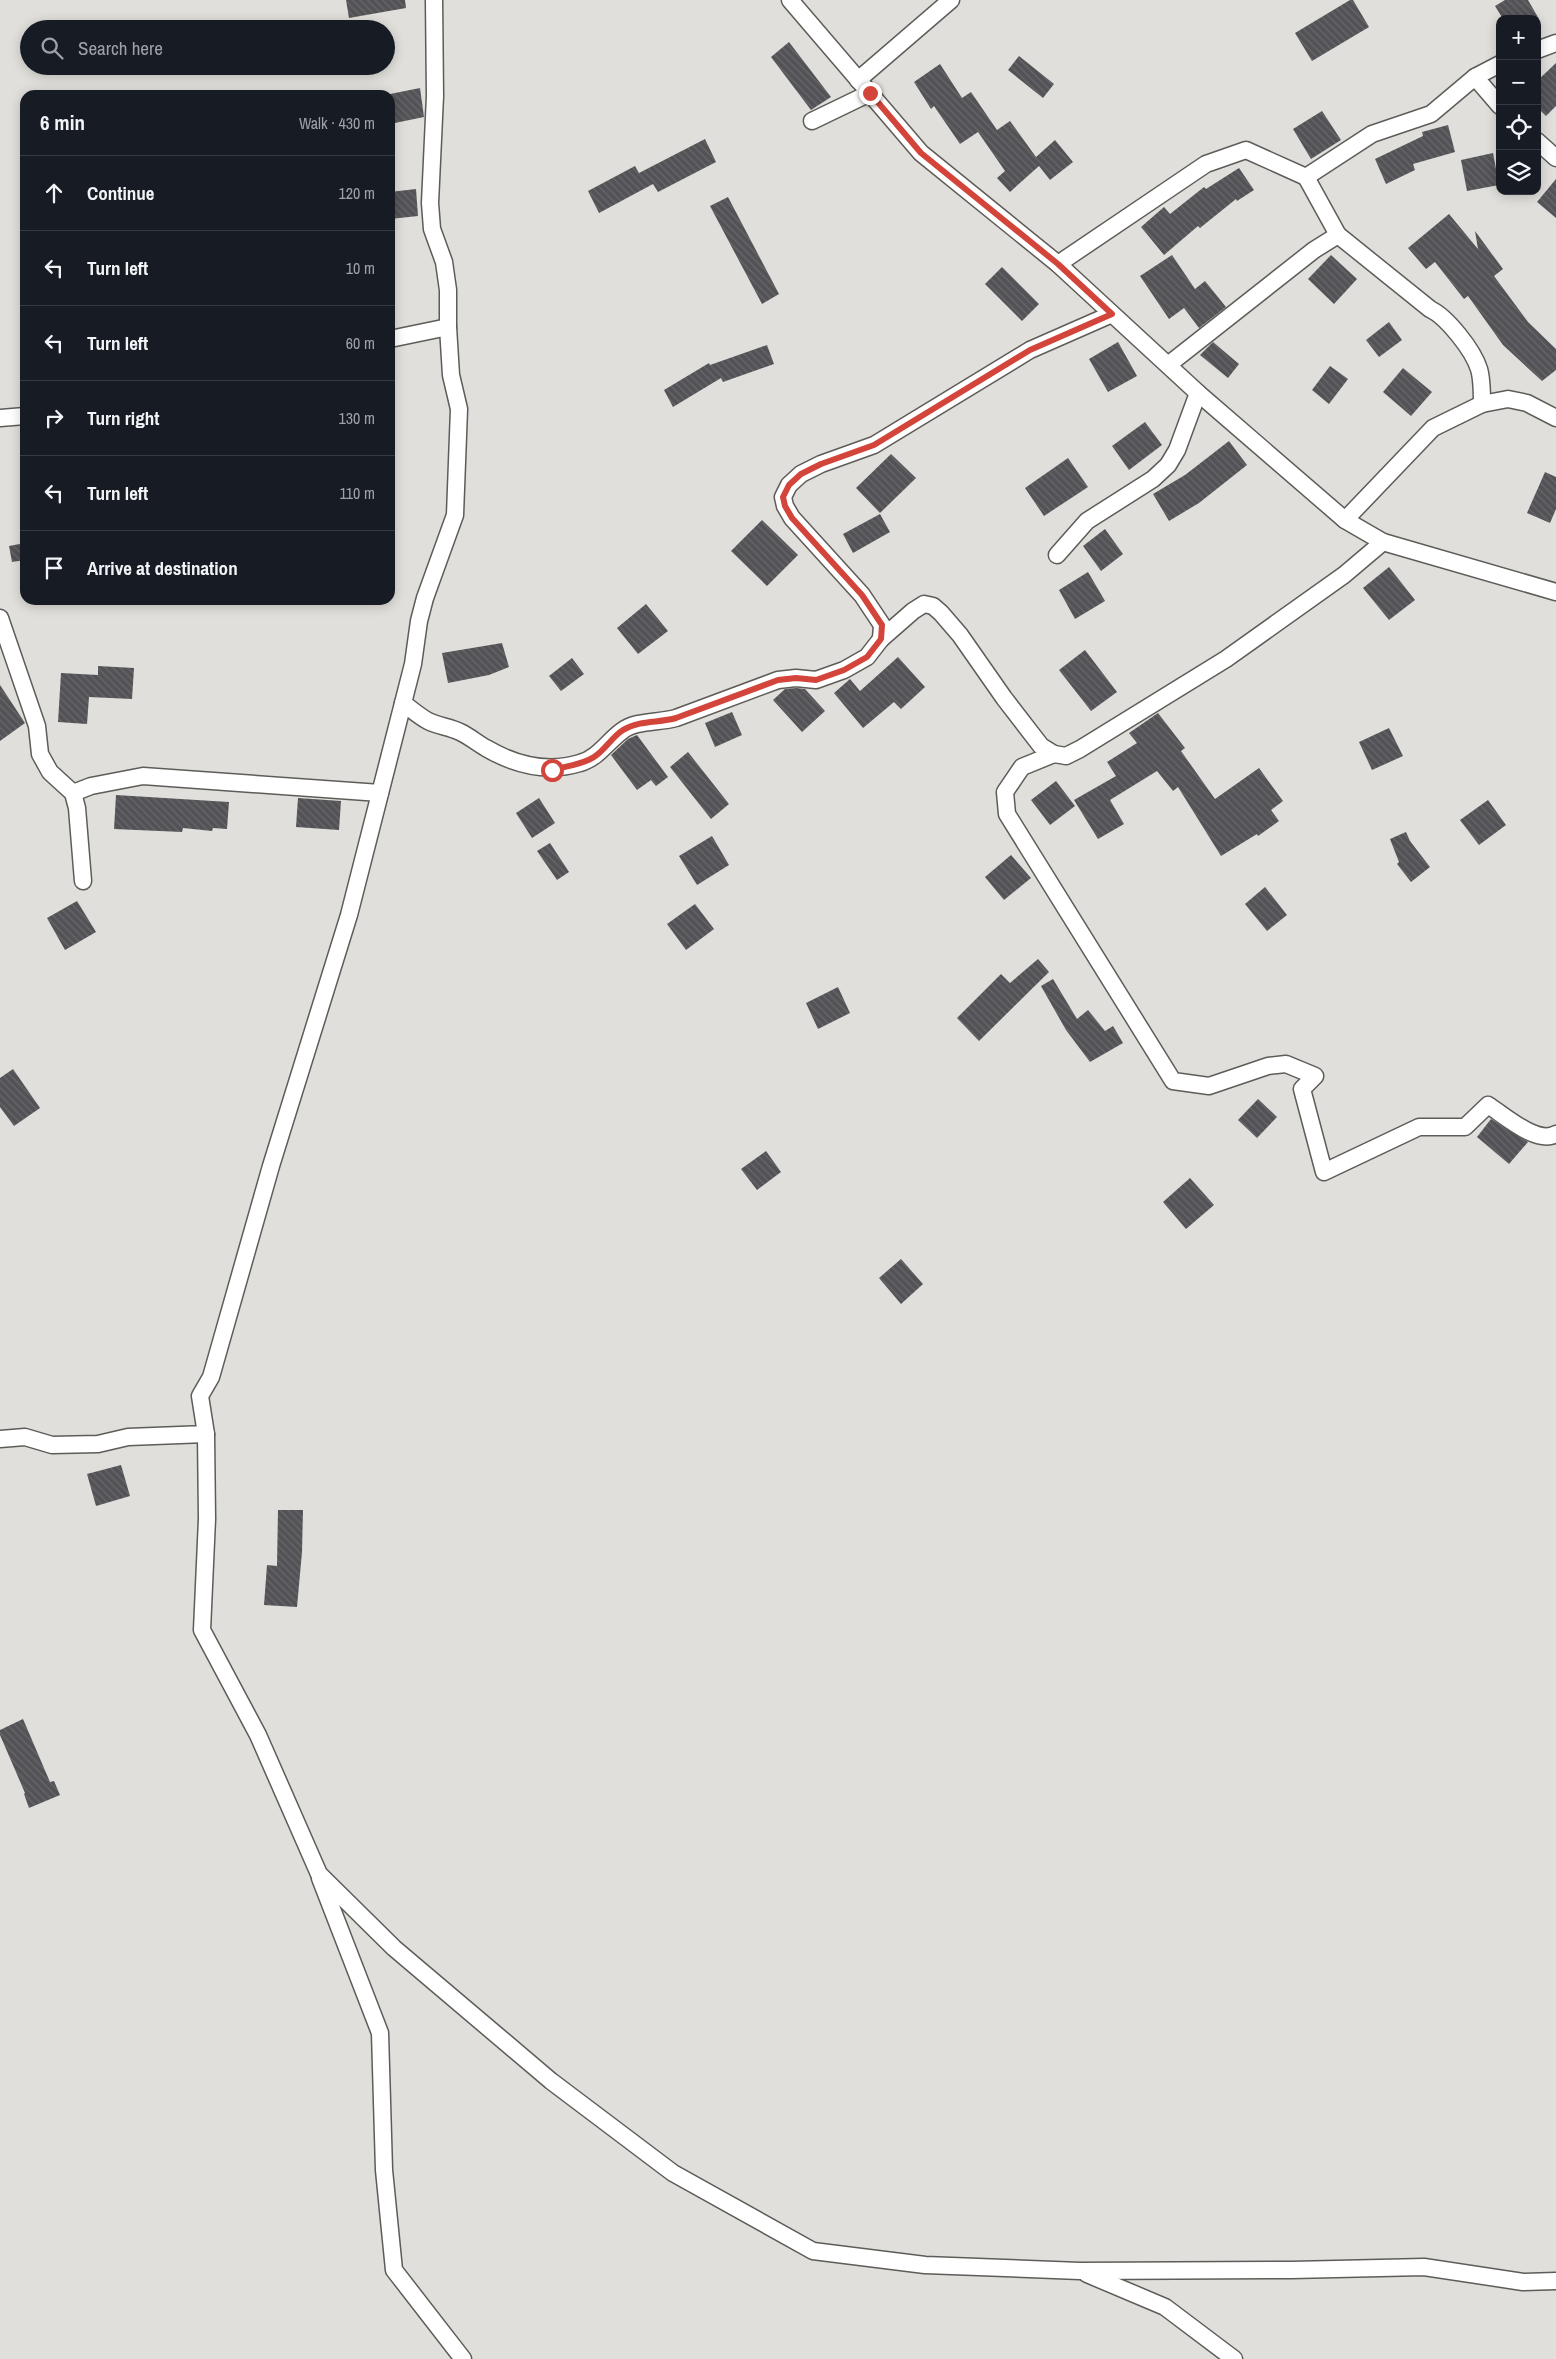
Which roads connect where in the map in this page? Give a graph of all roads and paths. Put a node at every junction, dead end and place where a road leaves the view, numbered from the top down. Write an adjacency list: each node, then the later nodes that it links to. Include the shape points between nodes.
1 (434, 0): 18 (street, via 435,96 430,203 432,229 444,262)
2 (790, 0): 8 (street)
3 (950, 0): 8 (street)
4 (1556, 43): 5 (street)
5 (1541, 49)
6 (1496, 66): 7 (street)
7 (1476, 77): 10 (street); 14 (street, via 1431,114 1372,134)
8 (858, 80): 9 (street)
9 (870, 93): 11 (street); 16 (street, via 921,153)
10 (1499, 105)
11 (812, 122)
12 (1541, 145): 13 (street)
13 (1556, 158)
14 (1306, 177): 15 (street); 16 (street, via 1246,150 1230,155 1206,164)
15 (1338, 235): 20 (street, via 1314,250); 22 (street, via 1430,309 1442,315 1480,370)
16 (1058, 264): 17 (street)
17 (1112, 314): 20 (street); 31 (street, via 1030,350 874,445 821,464 801,474 789,485 783,497 788,512 862,595 882,625)
18 (448, 327): 19 (street); 32 (street, via 451,375 459,409 455,515 425,598)
19 (395, 338)
20 (1168, 365): 21 (street)
21 (1198, 393): 26 (street); 28 (street, via 1178,450 1168,465 1153,479 1087,522)
22 (1482, 404): 25 (street, via 1508,399); 26 (street, via 1433,428)
23 (20, 416): 24 (street)
24 (0, 418)
25 (1556, 418)
26 (1346, 520): 27 (street)
27 (1383, 542): 29 (street); 33 (street, via 1344,575 1226,658 1080,750 1066,756)
28 (1057, 555)
29 (1556, 592)
30 (0, 618): 34 (street, via 37,726 40,754 50,772)
31 (881, 639): 32 (street, via 867,657 844,670 816,680 778,680 676,718 632,726 622,730 594,757 552,770 506,758 460,732 427,720); 33 (street, via 912,611 924,604 933,606 960,635 1041,746)
32 (403, 703): 35 (street)
33 (1054, 754): 37 (street, via 1022,767 1004,792 1007,814 1173,1081 1209,1086 1268,1066 1286,1064 1315,1076 1302,1089 1324,1172 1419,1127 1465,1126 1488,1105 1536,1136)
34 (73, 793): 35 (street, via 142,776); 36 (street)
35 (380, 793): 38 (street, via 350,915 271,1166 211,1376 200,1396)
36 (83, 881)
37 (1556, 1134)
38 (206, 1434): 39 (street, via 128,1437 98,1444 52,1445 24,1437); 40 (street, via 207,1519 202,1630 258,1735)
39 (0, 1438)
40 (319, 1874): 41 (street, via 394,1948 551,2081 673,2173 813,2251 925,2265); 43 (street, via 380,2033 384,2170 394,2270)
41 (1080, 2271): 42 (street, via 1424,2267 1523,2282); 44 (street, via 1165,2307)
42 (1556, 2281)
43 (464, 2359)
44 (1234, 2359)

